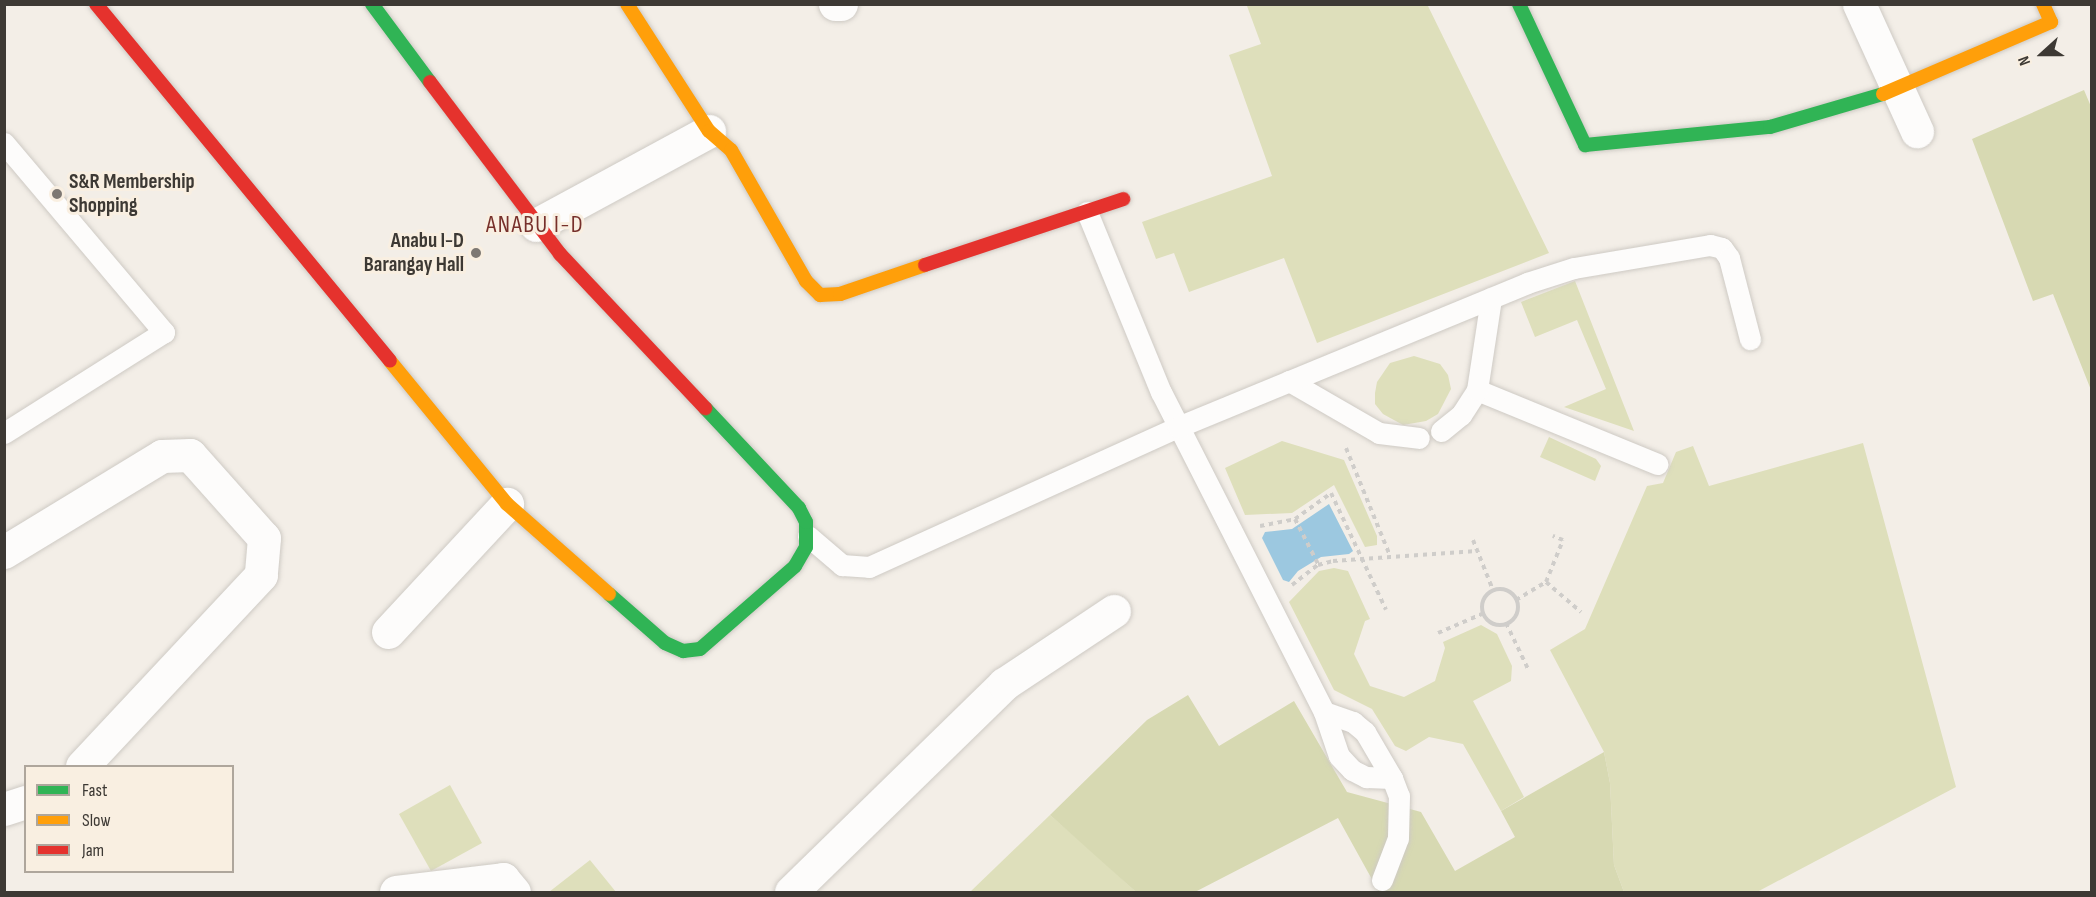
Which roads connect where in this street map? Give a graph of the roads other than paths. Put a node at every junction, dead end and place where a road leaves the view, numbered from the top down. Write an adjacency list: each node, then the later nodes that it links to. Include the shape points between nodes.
1 (96, 4): 23 (street)
2 (372, 4): 13 (street)
3 (627, 4): 8 (street)
4 (1519, 4): 7 (street, via 1585,145 1770,127)
5 (1859, 4): 7 (street)
6 (2043, 4): 7 (street, via 2051,22)
7 (1900, 89): 9 (street)
8 (709, 131): 12 (street, via 731,150 806,281 820,295 840,294); 13 (street)
9 (1917, 131)
10 (4, 143): 20 (lane, via 164,332)
11 (1123, 200): 12 (street)
12 (1087, 212): 18 (lane)
13 (536, 225): 24 (street, via 799,508)
14 (1491, 298): 15 (lane, via 1574,268 1710,245 1722,248 1730,258); 16 (lane); 17 (lane)
15 (1750, 339)
16 (1290, 381): 18 (lane); 21 (lane, via 1379,433)
17 (1477, 390): 19 (lane, via 1461,415); 22 (lane)
18 (1178, 427): 24 (lane, via 869,567 842,565); 28 (lane)
19 (1441, 430)
20 (4, 433)
21 (1419, 438)
22 (1656, 464)
23 (507, 504): 24 (street, via 665,643 683,651 708,645 795,566); 27 (street)
24 (808, 536)
25 (4, 552): 29 (street, via 162,456 190,455 264,538 261,575)
26 (1114, 610): 36 (street, via 1004,684)
27 (388, 632)
28 (1324, 712): 30 (lane, via 1353,722 1365,732); 30 (lane, via 1339,756 1352,770 1366,777)
29 (83, 765)
30 (1392, 778): 33 (lane, via 1399,796 1398,838)
31 (24, 803): 32 (street)
32 (4, 809)
33 (1382, 880)
34 (509, 886): 35 (street)
35 (396, 892)
36 (791, 892)

